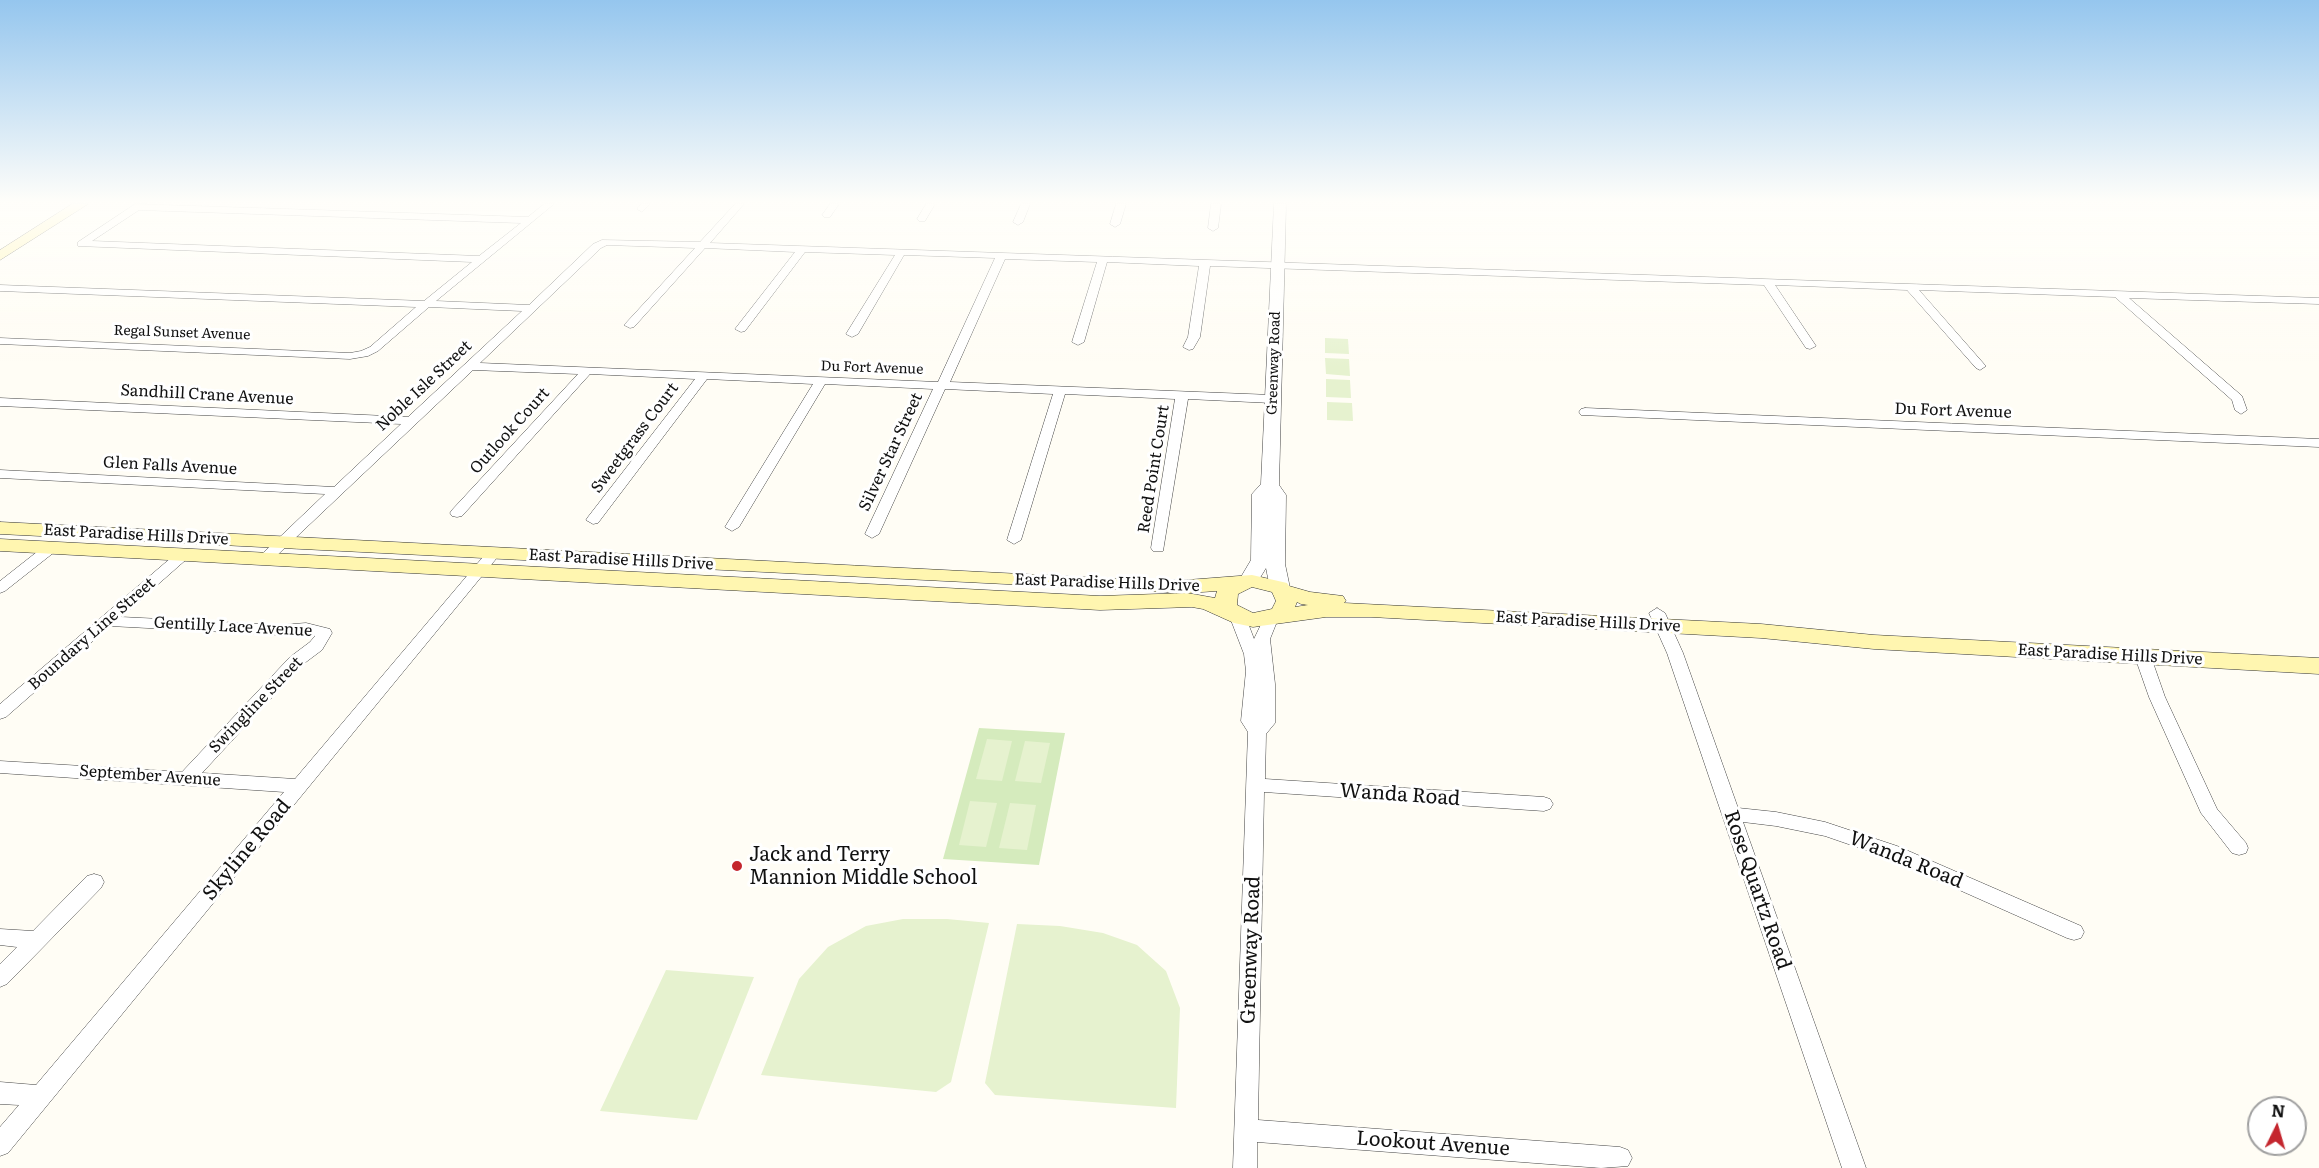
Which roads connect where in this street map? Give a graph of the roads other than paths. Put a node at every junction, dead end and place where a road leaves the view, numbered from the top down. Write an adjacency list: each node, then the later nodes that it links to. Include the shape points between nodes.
1 (1103, 258): 26 (street)
2 (469, 259): 3 (street)
3 (482, 259): 20 (street)
4 (584, 259): 21 (street, Noble Isle Street)
5 (691, 259): 22 (street)
6 (795, 259): 23 (street)
7 (897, 259): 24 (street)
8 (1000, 259): 34 (street, Silver Star Street)
9 (1116, 259): 11 (street)
10 (1278, 259): 12 (street, Greenway Road)
11 (1205, 262): 12 (street); 28 (street, via 1194,337)
12 (1278, 265): 13 (street); 37 (street, Greenway Road)
13 (1767, 281): 14 (street); 27 (street)
14 (1910, 287): 17 (street); 30 (street)
15 (0, 288): 16 (street)
16 (17, 288): 18 (street); 20 (street)
17 (2118, 294): 19 (street); 39 (street, via 2238,399)
18 (0, 300)
19 (2319, 301)
20 (426, 304): 21 (street); 25 (street, Regal Sunset Avenue, via 374,349 350,356)
21 (533, 308): 29 (street, Noble Isle Street)
22 (630, 325)
23 (741, 329)
24 (852, 334)
25 (0, 341)
26 (1078, 342)
27 (1810, 346)
28 (1189, 347)
29 (471, 366): 31 (street, Du Fort Avenue); 41 (street, Noble Isle Street)
30 (1980, 366)
31 (588, 371): 32 (street, Du Fort Avenue); 46 (street, Outlook Court)
32 (703, 376): 33 (street, Du Fort Avenue); 47 (street, Sweetgrass Court)
33 (821, 381): 34 (street, Du Fort Avenue); 48 (street)
34 (941, 386): 35 (street, Du Fort Avenue); 50 (street, Silver Star Street)
35 (1060, 391): 36 (street, Du Fort Avenue); 51 (street)
36 (1182, 396): 37 (street, Du Fort Avenue); 55 (street, Reed Point Court)
37 (1272, 399): 44 (street, Greenway Road)
38 (0, 402): 41 (street, Sandhill Crane Avenue)
39 (2241, 410)
40 (1585, 412): 42 (street, Du Fort Avenue)
41 (413, 421): 45 (street, Noble Isle Street)
42 (2319, 443)
43 (0, 474): 45 (street, Glen Falls Avenue)
44 (1270, 485): 59 (street, Greenway Road, via 1261,494 1261,560); 61 (street, Greenway Road, via 1277,495 1275,564)
45 (338, 491): 52 (street, Noble Isle Street)
46 (457, 513)
47 (593, 520)
48 (732, 527)
49 (0, 528): 52 (main road, East Paradise Hills Drive)
50 (872, 534)
51 (1014, 540)
52 (283, 542): 57 (street, Noble Isle Street); 58 (main road, East Paradise Hills Drive)
53 (0, 544): 54 (main road, East Paradise Hills Drive)
54 (52, 547): 56 (main road, East Paradise Hills Drive); 60 (street)
55 (1158, 548)
56 (184, 554): 57 (main road, East Paradise Hills Drive); 65 (street, Boundary Line Street)
57 (267, 557): 58 (main road, East Paradise Hills Drive)
58 (487, 562): 59 (main road, East Paradise Hills Drive, via 1174,588); 62 (main road, East Paradise Hills Drive, via 1100,603 1192,600); 74 (street, Skyline Road)
59 (1245, 582): 61 (main road, via 1262,582); 62 (main road, via 1225,596)
60 (0, 588)
61 (1281, 589): 63 (main road, via 1287,601); 64 (main road, East Paradise Hills Drive, via 1328,601 1386,599)
62 (1235, 615): 63 (main road, via 1253,620); 70 (street, Greenway Road, via 1252,654 1250,721)
63 (1273, 618): 64 (main road, East Paradise Hills Drive, via 1350,609); 70 (street, Greenway Road, via 1262,639 1266,723)
64 (1660, 619): 67 (main road, East Paradise Hills Drive, via 1900,644); 76 (street, Rose Quartz Road)
65 (107, 621): 66 (street, Gentilly Lace Avenue, via 306,628); 69 (street, Boundary Line Street)
66 (324, 633): 72 (street, Swingline Street, via 316,646 296,661)
67 (2143, 657): 68 (main road, East Paradise Hills Drive); 77 (street, via 2210,813)
68 (2319, 666)
69 (0, 713)
70 (1257, 732): 73 (street, Greenway Road)
71 (0, 767): 72 (street, September Avenue)
72 (187, 778): 74 (street, September Avenue)
73 (1255, 785): 75 (street, Wanda Road); 85 (street, Greenway Road)
74 (301, 786): 84 (street, Skyline Road)
75 (1544, 804)
76 (1731, 814): 79 (street, Wanda Road, via 1776,819 1856,839); 89 (street, Rose Quartz Road)
77 (2239, 848)
78 (94, 882): 81 (street)
79 (2074, 932)
80 (0, 937): 81 (street)
81 (36, 940): 82 (street)
82 (0, 978)
83 (0, 1093): 84 (street)
84 (40, 1096): 86 (street, Skyline Road)
85 (1246, 1130): 87 (street, Lookout Avenue); 88 (street, Greenway Road)
86 (0, 1144)
87 (1620, 1158)
88 (1245, 1168)
89 (1854, 1168)

